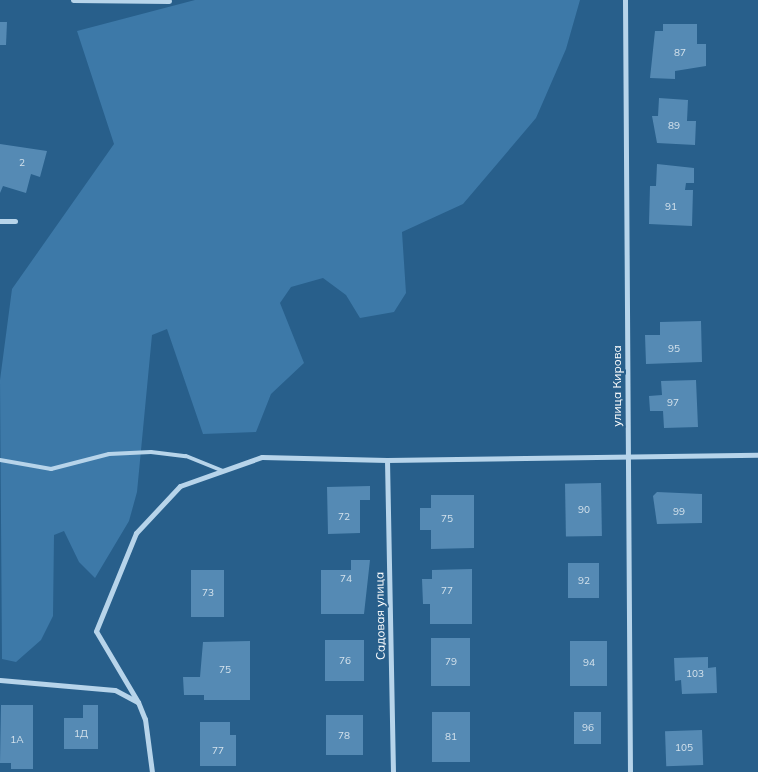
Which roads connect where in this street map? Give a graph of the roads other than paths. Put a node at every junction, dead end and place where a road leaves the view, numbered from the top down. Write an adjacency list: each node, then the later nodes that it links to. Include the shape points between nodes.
1 (73, 0): 3 (street)
2 (625, 0): 6 (street, улица Кирова)
3 (169, 1)
4 (0, 221): 5 (street)
5 (15, 221)
6 (628, 453): 7 (street); 9 (street); 15 (street, улица Кирова)
7 (758, 455)
8 (0, 460): 10 (lane, via 51,469 109,454 151,452 186,456)
9 (387, 460): 10 (street, via 262,457); 14 (street, Садовая улица)
10 (223, 471): 12 (street, via 180,486 136,533 121,561 96,631)
11 (0, 680): 12 (street, via 115,690)
12 (138, 702): 13 (street, via 145,719)
13 (152, 772)
14 (393, 772)
15 (630, 772)

